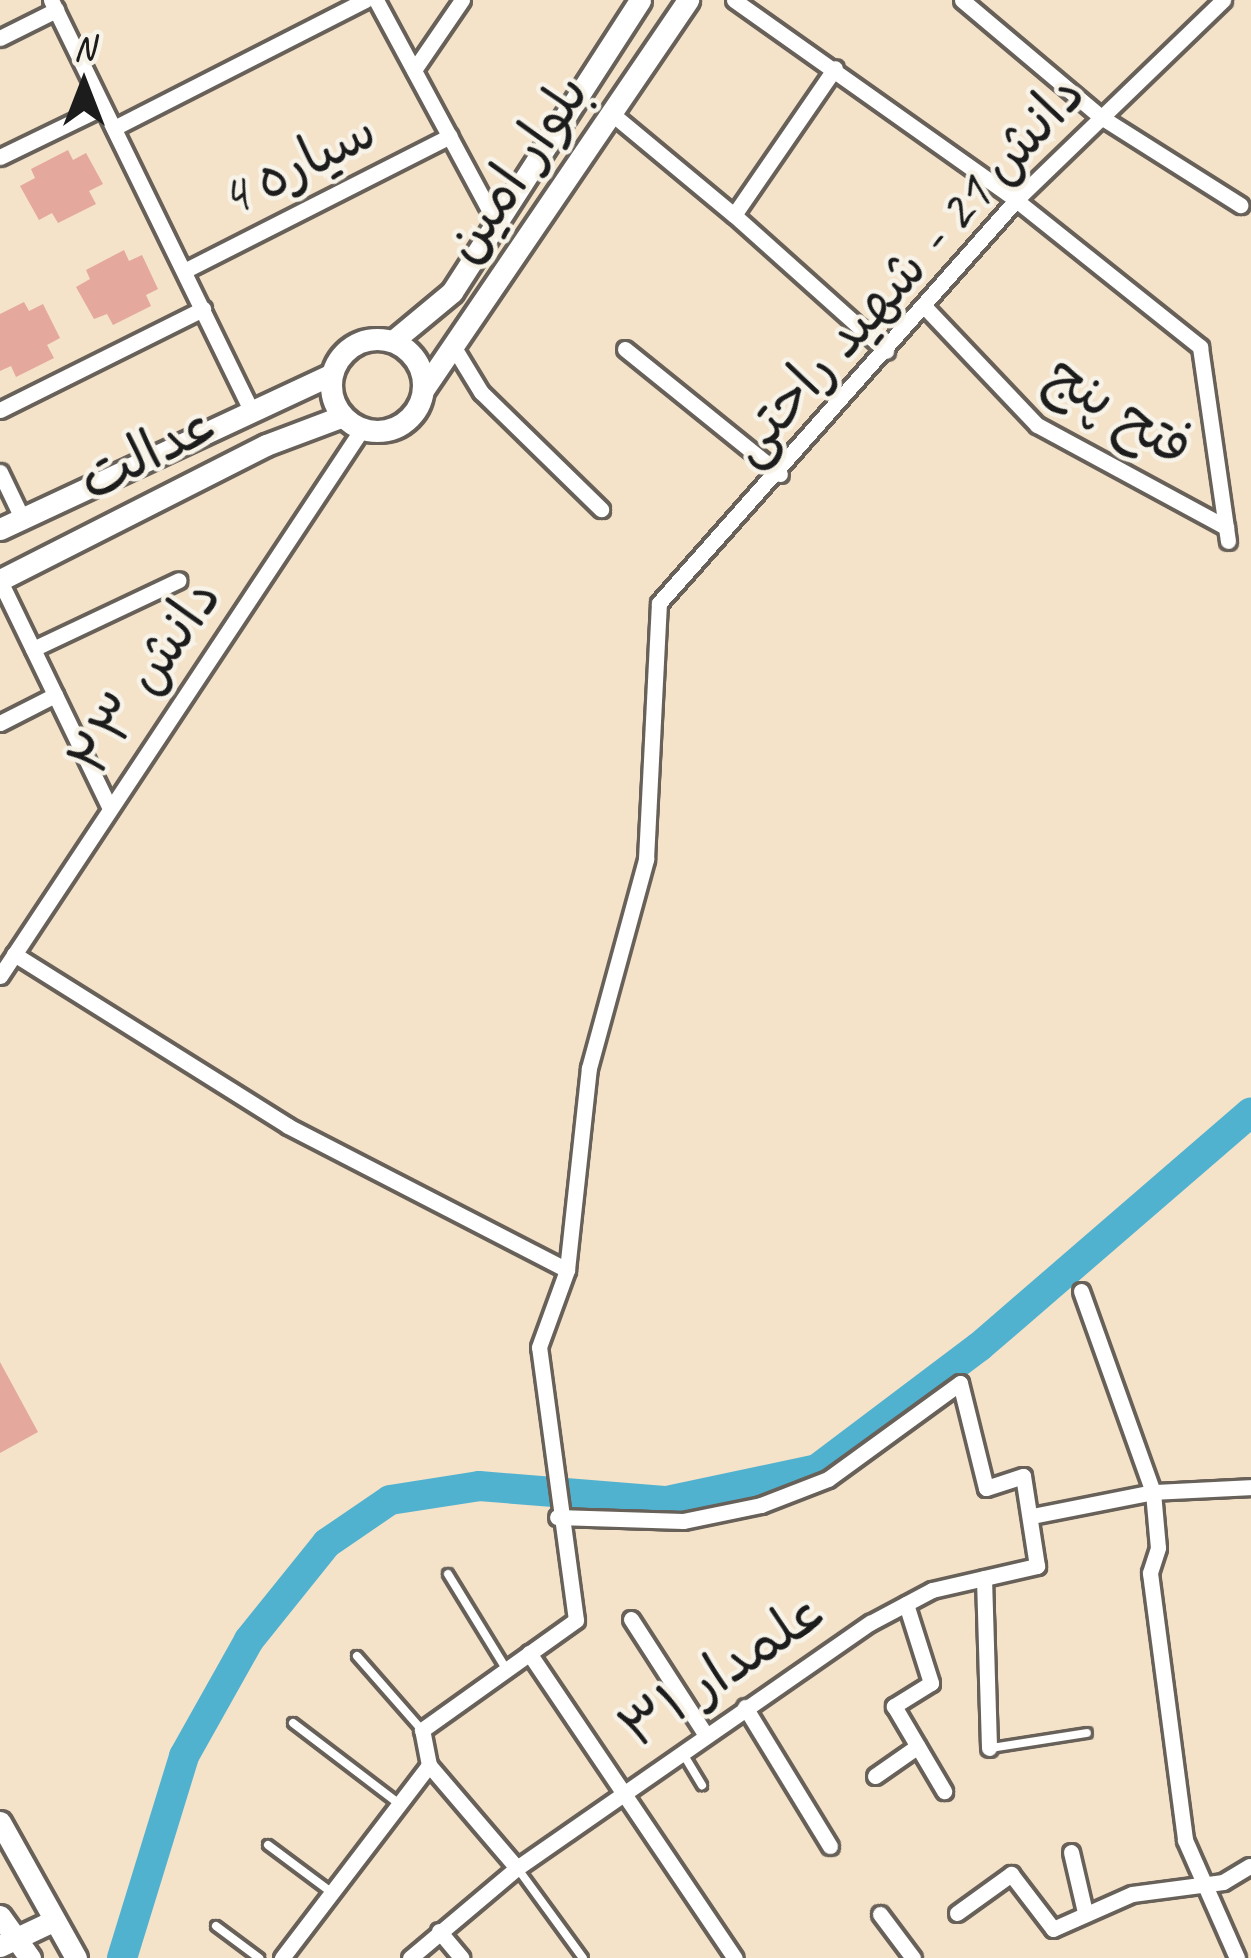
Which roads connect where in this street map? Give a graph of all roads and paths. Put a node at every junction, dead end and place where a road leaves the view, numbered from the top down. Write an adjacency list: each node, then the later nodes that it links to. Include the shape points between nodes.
1 (365, 0): 16 (street)
2 (376, 0): 12 (street)
3 (462, 0): 12 (street)
4 (640, 0): 22 (street, بلوار امین)
5 (688, 0): 14 (street, بلوار امین)
6 (734, 0): 11 (street)
7 (962, 0): 15 (street)
8 (1222, 0): 15 (street, دانش 21 - شهید راحتی)
9 (54, 5): 10 (street); 13 (street)
10 (0, 38)
11 (835, 68): 19 (street); 21 (street)
12 (414, 70): 17 (street)
13 (103, 106): 16 (street); 18 (street)
14 (611, 113): 21 (street); 28 (street, بلوار امین)
15 (1102, 117): 19 (street, دانش 21 - شهید راحتی); 20 (street)
16 (114, 128): 23 (street)
17 (450, 136): 22 (street); 23 (street, سیاره 4)
18 (0, 157)
19 (1016, 200): 24 (street, دانش 21 - شهید راحتی); 24 (street, فتح پنج, via 1200,347 1227,534 1037,425)
20 (1240, 205)
21 (734, 215): 30 (street)
22 (497, 225): 26 (street, بلوار امین)
23 (184, 271): 25 (street)
24 (924, 306): 30 (street, دانش 21 - شهید راحتی)
25 (202, 309): 33 (street); 34 (street)
26 (431, 312): 27 (street, بلوار امین); 28 (street, via 433,336)
27 (393, 341): 31 (street, via 360,341); 32 (street, via 416,358)
28 (453, 346): 32 (street, بلوار امین); 38 (street, via 482,392)
29 (625, 349): 37 (street)
30 (886, 351): 37 (street, دانش 21 - شهید راحتی)
31 (332, 374): 33 (street, عدالت); 35 (street)
32 (423, 390): 35 (street, via 407,420)
33 (249, 406): 39 (street, عدالت)
34 (0, 410)
35 (353, 422): 41 (street, عدالت, via 266,445); 46 (street, دانش ۲۳)
36 (0, 472): 39 (street)
37 (780, 474): 49 (street, دانش 21 - شهید راحتی, via 659,603 646,859 590,1068)
38 (601, 509)
39 (22, 518): 40 (street, عدالت)
40 (0, 529)
41 (0, 580): 43 (street)
42 (179, 580): 43 (street)
43 (33, 649): 44 (street)
44 (55, 695): 45 (street); 46 (street)
45 (0, 723)
46 (110, 809): 47 (street, دانش ۲۳)
47 (14, 954): 48 (street, دانش ۲۳); 49 (street, via 288,1126)
48 (0, 976)
49 (567, 1270): 54 (street, via 539,1347)
50 (1081, 1292): 52 (street)
51 (1251, 1487): 52 (street)
52 (1153, 1492): 53 (street); 82 (street, via 1158,1548 1150,1573 1160,1675)
53 (1032, 1516): 54 (street, علمدار ۳۱, via 1024,1476 986,1488 960,1383 829,1479 761,1505 683,1521); 56 (street, علمدار ۳۱, via 1037,1566)
54 (557, 1517): 59 (street, via 575,1620)
55 (448, 1574): 61 (lane)
56 (984, 1578): 57 (street, علمدار ۳۱); 68 (street)
57 (906, 1604): 62 (street, علمدار ۳۱); 67 (street, via 931,1683 895,1706)
58 (631, 1619): 66 (street)
59 (529, 1653): 61 (street); 73 (street)
60 (357, 1656): 64 (lane)
61 (506, 1669): 64 (street)
62 (745, 1707): 66 (street, علمدار ۳۱); 78 (street)
63 (293, 1723): 75 (lane)
64 (422, 1730): 70 (street)
65 (1087, 1732): 68 (lane)
66 (705, 1734): 69 (street, علمدار ۳۱)
67 (918, 1746): 71 (street); 74 (street)
68 (989, 1748)
69 (681, 1751): 72 (lane); 73 (street, علمدار ۳۱)
70 (429, 1765): 75 (street); 81 (street)
71 (875, 1776)
72 (702, 1785)
73 (626, 1790): 81 (street, علمدار ۳۱); 100 (street)
74 (944, 1791)
75 (398, 1803): 83 (street)
76 (0, 1822): 84 (street)
77 (268, 1845): 83 (lane)
78 (830, 1846)
79 (1071, 1852): 85 (street)
80 (1250, 1866): 82 (street)
81 (517, 1868): 91 (street, علمدار ۳۱); 99 (lane)
82 (1199, 1885): 85 (street, via 1132,1894); 102 (street)
83 (331, 1892): 96 (street)
84 (39, 1898): 88 (street); 89 (street)
85 (1085, 1912): 86 (street, via 1053,1929 1011,1874)
86 (957, 1913)
87 (880, 1914): 101 (street)
88 (1, 1918): 92 (street)
89 (53, 1921): 92 (street); 94 (street)
90 (216, 1926): 95 (lane)
91 (439, 1931): 97 (street, علمدار ۳۱); 98 (street)
92 (8, 1943): 93 (street)
93 (30, 1958)
94 (76, 1958)
95 (259, 1958)
96 (282, 1958)
97 (410, 1958)
98 (462, 1958)
99 (583, 1958)
100 (735, 1958)
101 (913, 1958)
102 (1238, 1958)

